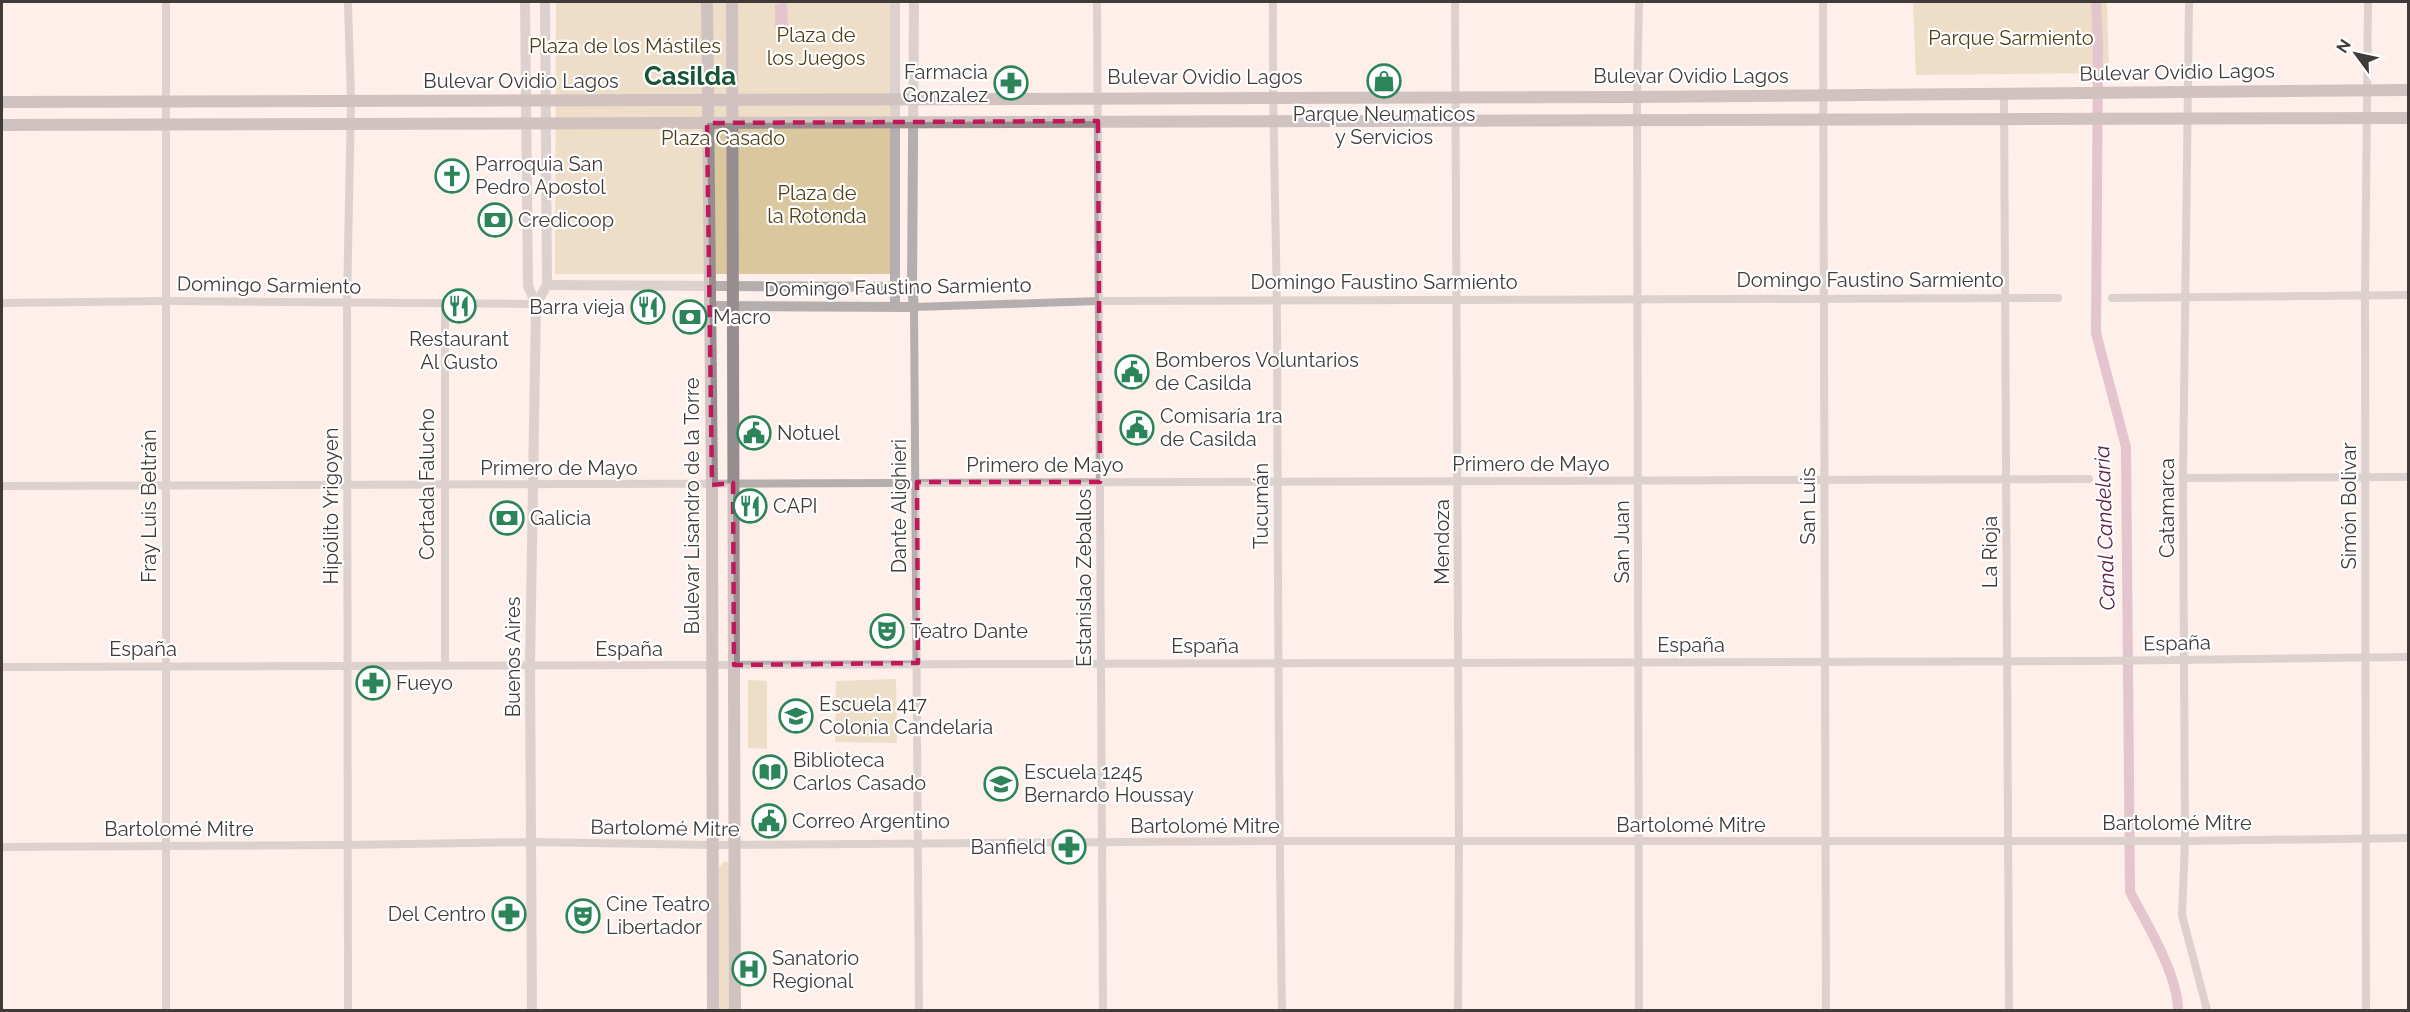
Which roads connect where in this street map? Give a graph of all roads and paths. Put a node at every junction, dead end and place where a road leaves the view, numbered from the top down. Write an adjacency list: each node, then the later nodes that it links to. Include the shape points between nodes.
1 (166, 2): 31 (street, Fray Luis Beltrán)
2 (348, 2): 32 (street, Hipólito Yrigoyen)
3 (525, 2): 29 (street, Buenos Aires)
4 (545, 2): 30 (street)
5 (706, 2): 25 (main road, Bulevar Lisandro de la Torre)
6 (732, 2): 26 (main road, Bulevar Lisandro de la Torre)
7 (895, 2): 27 (street)
8 (914, 2): 28 (street, Dante Alighieri)
9 (1097, 2): 24 (street, Estanislao Zeballos)
10 (1273, 2): 21 (street, Tucumán)
11 (1455, 2): 22 (street, Mendoza)
12 (1639, 2): 23 (street, San Juan)
13 (1823, 2): 20 (street, San Luis)
14 (2189, 2): 18 (street, Catamarca)
15 (2368, 2): 16 (street, Simón Bolivar)
16 (2368, 89): 17 (main road, Bulevar Ovidio Lagos); 18 (main road, Bulevar Ovidio Lagos); 37 (street, Simón Bolivar)
17 (2409, 90)
18 (2188, 91): 19 (main road, Bulevar Ovidio Lagos); 36 (street, Catamarca)
19 (2004, 94): 20 (main road, Bulevar Ovidio Lagos); 35 (street, La Rioja)
20 (1824, 95): 23 (main road, Bulevar Ovidio Lagos); 34 (street, San Luis)
21 (1272, 96): 22 (main road, Bulevar Ovidio Lagos); 24 (main road, Bulevar Ovidio Lagos); 40 (street, Tucumán)
22 (1456, 96): 23 (main road, Bulevar Ovidio Lagos); 41 (street, Mendoza)
23 (1637, 96): 39 (street, San Juan)
24 (1098, 98): 28 (main road, Bulevar Ovidio Lagos); 43 (street, Estanislao Zeballos)
25 (707, 99): 26 (main road, Bulevar Ovidio Lagos); 30 (main road, Bulevar Ovidio Lagos); 47 (main road, Bulevar Lisandro de la Torre)
26 (733, 99): 27 (main road, Bulevar Ovidio Lagos); 48 (main road, Bulevar Lisandro de la Torre)
27 (895, 99): 28 (main road, Bulevar Ovidio Lagos); 44 (street)
28 (914, 99): 42 (street, Dante Alighieri)
29 (527, 100): 30 (main road, Bulevar Ovidio Lagos); 32 (main road, Bulevar Ovidio Lagos); 45 (street, Buenos Aires)
30 (546, 100): 46 (street)
31 (167, 101): 32 (main road, Bulevar Ovidio Lagos); 33 (main road, Bulevar Ovidio Lagos); 51 (street, Fray Luis Beltrán)
32 (351, 101): 49 (street, Hipólito Yrigoyen)
33 (2, 102)
34 (1824, 118): 35 (main road); 39 (main road); 60 (street, San Luis)
35 (2004, 118): 36 (main road); 61 (street, La Rioja)
36 (2187, 118): 37 (main road); 59 (street, Catamarca)
37 (2368, 118): 38 (main road); 57 (street, Simón Bolivar)
38 (2409, 118)
39 (1637, 119): 41 (main road); 64 (street, San Juan)
40 (1273, 120): 41 (main road); 43 (main road); 65 (street, Tucumán)
41 (1456, 120): 66 (street, Mendoza)
42 (913, 121): 43 (main road); 44 (main road); 54 (street, Dante Alighieri)
43 (1098, 121): 68 (street, Estanislao Zeballos)
44 (894, 122): 48 (main road); 56 (street)
45 (527, 123): 46 (main road); 49 (main road); 72 (street, Buenos Aires, via 528,286)
46 (546, 123): 47 (main road); 52 (street)
47 (707, 123): 48 (main road); 55 (main road, Bulevar Lisandro de la Torre)
48 (733, 123): 53 (main road, Bulevar Lisandro de la Torre)
49 (350, 124): 51 (main road); 70 (street, Hipólito Yrigoyen)
50 (2, 125): 51 (main road)
51 (166, 125): 67 (street, Fray Luis Beltrán)
52 (547, 285): 55 (street, Domingo Faustino Sarmiento); 72 (street, Buenos Aires)
53 (733, 286): 55 (street, Domingo Faustino Sarmiento); 56 (street, Domingo Faustino Sarmiento); 74 (main road, Bulevar Lisandro de la Torre)
54 (912, 286): 56 (street, Domingo Faustino Sarmiento); 76 (street, Dante Alighieri)
55 (710, 287): 73 (main road, Bulevar Lisandro de la Torre)
56 (896, 287): 75 (street)
57 (2365, 295): 58 (street); 59 (street); 77 (street, Simón Bolivar)
58 (2409, 295)
59 (2186, 296): 63 (street); 79 (street, Catamarca)
60 (1824, 298): 61 (street, Domingo Faustino Sarmiento); 64 (street, Domingo Faustino Sarmiento); 84 (street, San Luis)
61 (2005, 298): 62 (street, Domingo Faustino Sarmiento); 80 (street, La Rioja)
62 (2058, 298)
63 (2112, 298)
64 (1638, 299): 66 (street, Domingo Faustino Sarmiento); 83 (street, San Juan)
65 (1276, 300): 66 (street, Domingo Faustino Sarmiento); 68 (street, Domingo Faustino Sarmiento); 82 (street, Tucumán)
66 (1457, 300): 85 (street, Mendoza)
67 (166, 301): 69 (street, Domingo Sarmiento); 70 (street, Domingo Sarmiento); 88 (street, Fray Luis Beltrán)
68 (1100, 301): 76 (street, Domingo Faustino Sarmiento); 87 (street, Estanislao Zeballos)
69 (2, 303)
70 (347, 303): 71 (street, Domingo Sarmiento); 89 (street, Hipólito Yrigoyen)
71 (445, 303): 72 (street, Domingo Sarmiento); 91 (street, Cortada Falucho)
72 (536, 304): 92 (street, Buenos Aires)
73 (711, 306): 74 (street, Domingo Faustino Sarmiento); 93 (main road, Bulevar Lisandro de la Torre)
74 (733, 306): 75 (street, Domingo Faustino Sarmiento); 90 (main road, Bulevar Lisandro de la Torre)
75 (895, 307): 76 (street, Domingo Faustino Sarmiento)
76 (914, 307): 86 (street, Dante Alighieri)
77 (2366, 477): 78 (street); 79 (street); 95 (street, Simón Bolivar)
78 (2409, 477)
79 (2183, 478): 97 (street, Catamarca)
80 (2006, 479): 81 (street, Primero de Mayo); 84 (street, Primero de Mayo); 98 (street, La Rioja)
81 (2089, 479)
82 (1277, 480): 85 (street, Primero de Mayo); 87 (street, Primero de Mayo); 101 (street, Tucumán)
83 (1638, 480): 84 (street, Primero de Mayo); 85 (street, Primero de Mayo); 99 (street, San Juan)
84 (1824, 480): 100 (street, San Luis)
85 (1458, 481): 102 (street, Mendoza)
86 (917, 482): 87 (street, Primero de Mayo); 90 (street, Primero de Mayo); 103 (street, Dante Alighieri)
87 (1100, 482): 104 (street, Estanislao Zeballos)
88 (166, 484): 89 (street, Primero de Mayo); 94 (street, Primero de Mayo); 106 (street, Fray Luis Beltrán)
89 (348, 484): 91 (street, Primero de Mayo); 107 (street, Hipólito Yrigoyen)
90 (733, 484): 93 (street, Primero de Mayo); 105 (main road, Bulevar Lisandro de la Torre)
91 (443, 485): 92 (street, Primero de Mayo); 108 (street, Cortada Falucho)
92 (532, 485): 93 (street, Primero de Mayo); 109 (street, Buenos Aires)
93 (712, 485): 110 (main road, Bulevar Lisandro de la Torre)
94 (2, 486)
95 (2366, 657): 96 (street, España); 97 (street, España); 112 (street, Simón Bolivar)
96 (2409, 657)
97 (2184, 659): 98 (street, España); 117 (street, Catamarca)
98 (2007, 660): 100 (street, España); 114 (street, La Rioja)
99 (1639, 661): 100 (street, España); 102 (street, España); 115 (street, San Juan)
100 (1825, 661): 116 (street, San Luis)
101 (1278, 662): 102 (street, España); 104 (street, España); 119 (street, Tucumán)
102 (1458, 662): 120 (street, Mendoza)
103 (918, 663): 104 (street, España); 105 (street, España); 121 (street, Dante Alighieri)
104 (1101, 663): 122 (street, Estanislao Zeballos)
105 (734, 665): 110 (street, España); 125 (main road, Bulevar Lisandro de la Torre)
106 (166, 666): 107 (street, España); 111 (street, España); 123 (street, Fray Luis Beltrán)
107 (348, 666): 108 (street, España); 126 (street, Hipólito Yrigoyen)
108 (445, 666): 109 (street, España)
109 (530, 666): 110 (street, España); 118 (street, Buenos Aires)
110 (711, 666): 124 (main road, Bulevar Lisandro de la Torre)
111 (2, 667)
112 (2366, 838): 113 (street, Bartolomé Mitre); 117 (street, Bartolomé Mitre); 141 (street, Simón Bolivar)
113 (2409, 838)
114 (2008, 840): 116 (street, Bartolomé Mitre); 117 (street, Bartolomé Mitre); 139 (street, La Rioja)
115 (1640, 841): 116 (street, Bartolomé Mitre); 120 (street, Bartolomé Mitre); 137 (street, San Juan)
116 (1826, 841): 138 (street, San Luis)
117 (2185, 841): 140 (street, Catamarca, via 2183,926)
118 (531, 842): 124 (street, Bartolomé Mitre); 126 (street, Bartolomé Mitre); 130 (street, Buenos Aires)
119 (1279, 842): 120 (street, Bartolomé Mitre); 122 (street, Bartolomé Mitre); 135 (street, Tucumán)
120 (1459, 842): 136 (street, Mendoza)
121 (919, 843): 122 (street, Bartolomé Mitre); 125 (street, Bartolomé Mitre); 133 (street, Dante Alighieri)
122 (1102, 843): 134 (street, Estanislao Zeballos)
123 (166, 845): 126 (street, Bartolomé Mitre); 127 (street, Bartolomé Mitre); 128 (street, Fray Luis Beltrán)
124 (711, 845): 125 (street, Bartolomé Mitre); 131 (main road, Bulevar Lisandro de la Torre)
125 (734, 845): 132 (main road, Bulevar Lisandro de la Torre)
126 (348, 846): 129 (street, Hipólito Yrigoyen)
127 (2, 847)
128 (166, 1011)
129 (348, 1011)
130 (532, 1011)
131 (712, 1011)
132 (735, 1011)
133 (920, 1011)
134 (1103, 1011)
135 (1282, 1011)
136 (1458, 1011)
137 (1639, 1011)
138 (1826, 1011)
139 (2009, 1011)
140 (2207, 1011)
141 (2366, 1011)

